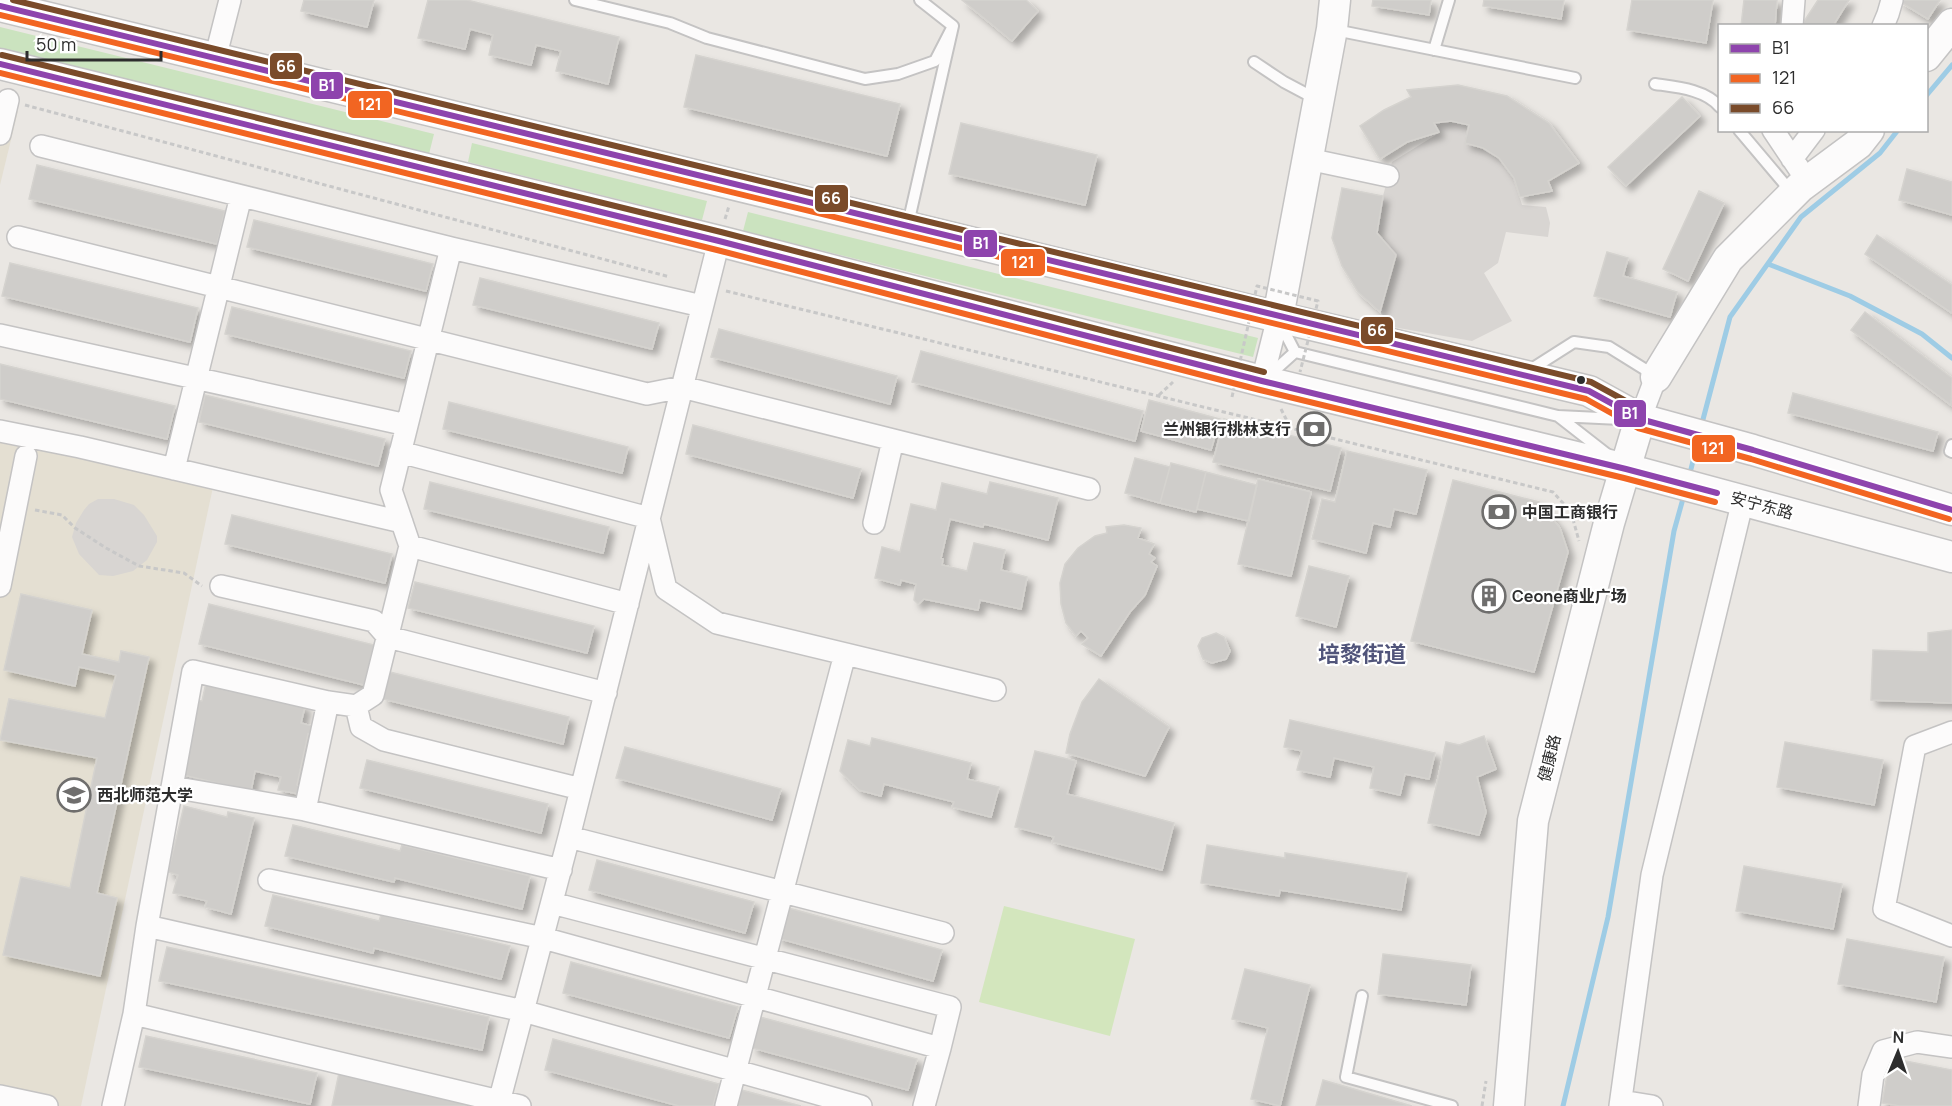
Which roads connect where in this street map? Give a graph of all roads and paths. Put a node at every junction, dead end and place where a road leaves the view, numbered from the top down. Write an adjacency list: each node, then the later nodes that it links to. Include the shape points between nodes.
1 (230, 0): 16 (street)
2 (575, 0): 12 (lane, via 865,79 898,74 935,61)
3 (920, 0): 12 (lane)
4 (1335, 0): 13 (main road)
5 (1449, 0): 14 (lane)
6 (1794, 0): 9 (street)
7 (1892, 0): 10 (street)
8 (0, 6): 16 (main road)
9 (1792, 24)
10 (1884, 24)
11 (1952, 24): 15 (main road)
12 (953, 27): 35 (lane)
13 (1332, 29): 14 (lane); 22 (main road)
14 (1434, 50): 19 (lane)
15 (1928, 54)
16 (215, 59): 33 (main road)
17 (1254, 62): 22 (lane)
18 (0, 64): 37 (main road, 安宁东路)
19 (1575, 78)
20 (1655, 84): 23 (lane, via 1690,89)
21 (8, 100): 28 (street); 39 (path)
22 (1318, 100): 30 (main road)
23 (1718, 105)
24 (1741, 132): 32 (lane)
25 (1774, 132): 32 (street)
26 (1813, 132): 32 (street)
27 (1867, 132): 32 (main road, via 1858,144)
28 (0, 134)
29 (41, 146): 34 (street)
30 (1308, 159): 31 (street); 42 (main road)
31 (1388, 176)
32 (1798, 178): 48 (main road, via 1728,258)
33 (735, 185): 35 (main road); 37 (path)
34 (241, 196): 38 (street); 40 (street)
35 (908, 227): 42 (main road)
36 (18, 237): 40 (street)
37 (719, 242): 41 (street); 50 (main road, 安宁东路)
38 (451, 248): 41 (street); 44 (street)
39 (673, 278)
40 (219, 287): 44 (street); 49 (street)
41 (705, 296): 52 (street); 53 (path)
42 (1278, 317): 45 (lane); 47 (main road, via 1418,341); 50 (street)
43 (0, 335): 49 (street)
44 (429, 338): 52 (street, via 647,394); 58 (street)
45 (1295, 352): 50 (lane); 56 (lane)
46 (1300, 372): 54 (path, bridge, via 1318,301 1257,286)
47 (1523, 375): 48 (lane, via 1574,342 1609,347); 57 (main road, via 1589,391)
48 (1656, 376): 57 (street)
49 (196, 378): 58 (street); 66 (street)
50 (1262, 381): 67 (main road, 安宁东路)
51 (1173, 382): 53 (path)
52 (682, 387): 61 (street); 72 (street)
53 (1159, 395): 59 (path)
54 (1232, 397)
55 (1281, 408): 59 (path)
56 (1558, 416): 57 (lane); 67 (lane)
57 (1640, 419): 67 (main road, 健康路); 71 (main road)
58 (407, 424): 63 (street)
59 (1290, 427): 75 (path, via 1553,492 1571,512)
60 (0, 431): 66 (street)
61 (893, 440): 68 (street); 74 (street)
62 (1952, 445): 64 (lane)
63 (400, 452): 72 (street); 73 (street, via 391,490)
64 (1952, 452)
65 (26, 456): 70 (street)
66 (174, 469): 73 (street)
67 (1626, 469): 69 (main road, 安宁东路); 120 (main road, 健康路, via 1533,821)
68 (1089, 489)
69 (1743, 500): 77 (main road, 安宁东路); 111 (street, via 1652,875)
70 (16, 504): 78 (street); 79 (path, via 62,515 106,549 140,566 184,573 204,588)
71 (1952, 510)
72 (649, 518): 80 (street); 82 (street, via 666,590 717,623)
73 (402, 522): 76 (street)
74 (874, 523)
75 (1579, 542)
76 (410, 546): 80 (street); 81 (street)
77 (1952, 557)
78 (0, 586)
79 (221, 586): 81 (street, via 374,621)
80 (628, 604): 84 (street)
81 (388, 637): 84 (street); 86 (street, via 373,695)
82 (845, 654): 83 (street); 94 (street)
83 (995, 690)
84 (606, 693): 89 (street)
85 (328, 702): 86 (street); 88 (street, via 192,671); 90 (street)
86 (356, 706): 89 (street, via 362,727 384,740)
87 (1952, 732): 98 (street, via 1915,746 1884,909)
88 (172, 787): 90 (street); 96 (street)
89 (581, 789): 91 (street)
90 (305, 810): 92 (street)
91 (569, 837): 92 (street); 94 (street)
92 (561, 870): 95 (street)
93 (269, 880): 99 (street)
94 (782, 892): 97 (street); 100 (street)
95 (552, 903): 99 (street); 100 (street)
96 (147, 926): 103 (street); 104 (street)
97 (944, 933)
98 (1952, 936)
99 (543, 938): 102 (street); 103 (street)
100 (764, 957): 102 (street); 106 (street, via 950,1007)
101 (1362, 996): 118 (lane, via 1346,1077)
102 (754, 998): 106 (street); 107 (street)
103 (523, 1011): 107 (street); 110 (street)
104 (134, 1014): 110 (street); 113 (street)
105 (1952, 1047): 122 (street, via 1917,1042 1883,1051 1873,1076)
106 (940, 1048): 117 (street)
107 (735, 1070): 115 (street); 116 (street)
108 (1487, 1073): 119 (path)
109 (0, 1096): 112 (street)
110 (499, 1103): 114 (street)
111 (1620, 1104): 121 (street)
112 (48, 1106)
113 (113, 1106)
114 (520, 1106)
115 (726, 1106)
116 (861, 1106)
117 (924, 1106)
118 (1452, 1106)
119 (1482, 1106)
120 (1509, 1106)
121 (1652, 1106)
122 (1869, 1106)

